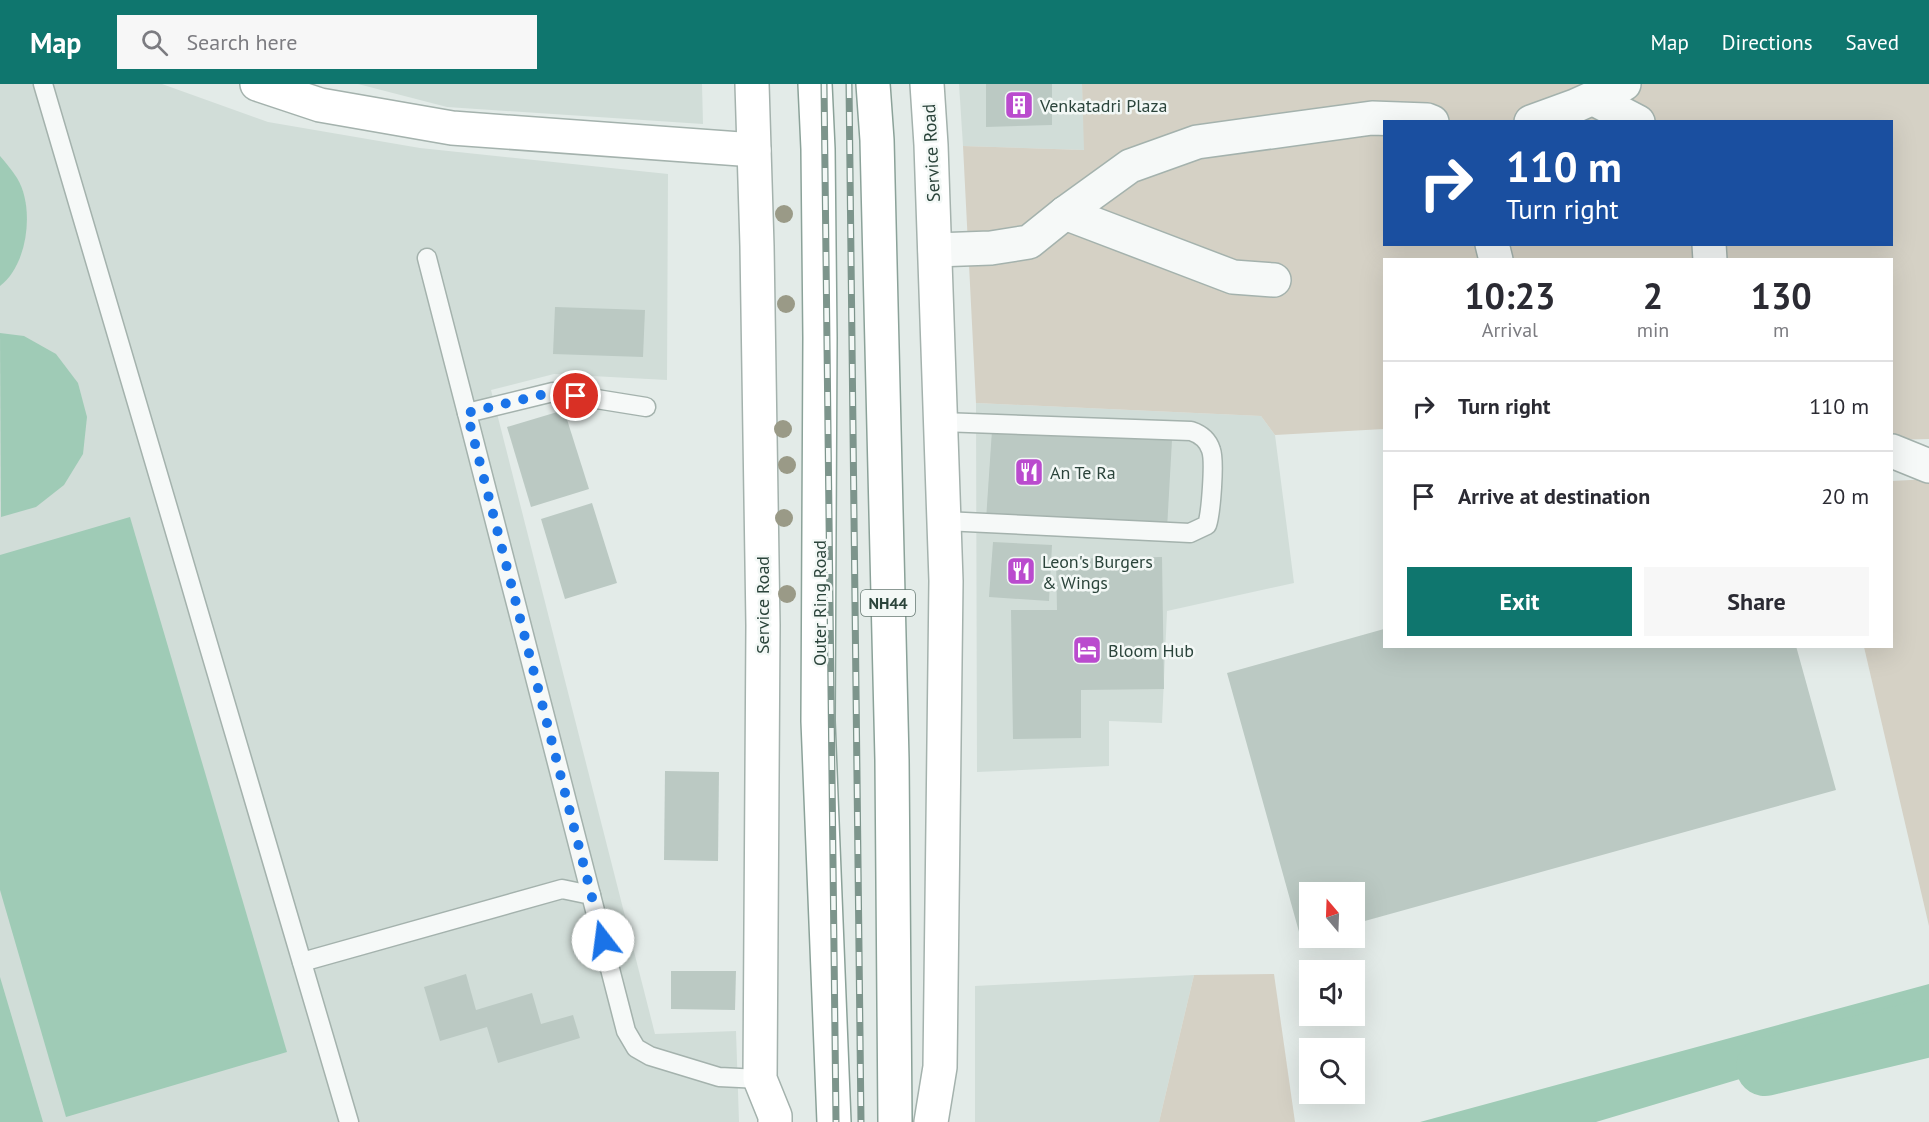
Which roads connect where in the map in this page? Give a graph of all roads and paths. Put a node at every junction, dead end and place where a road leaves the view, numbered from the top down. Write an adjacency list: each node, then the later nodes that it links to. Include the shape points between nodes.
1 (43, 84): 24 (lane)
2 (257, 84): 12 (main road, via 320,105 453,128)
3 (752, 84): 12 (main road, Service Road)
4 (815, 84): 26 (main road, Outer Ring Road, via 818,721)
5 (873, 84): 29 (main road, NH44, via 892,760)
6 (927, 84): 14 (main road, Service Road)
7 (1624, 84): 8 (street)
8 (1594, 99): 10 (street); 11 (street)
9 (1427, 120): 13 (street, via 1372,118 1197,142 1130,166)
10 (1536, 120)
11 (1634, 120)
12 (754, 150): 25 (main road, Service Road, via 763,625)
13 (1065, 213): 14 (street, via 1029,242); 16 (street, via 1233,277)
14 (935, 250): 19 (main road, Service Road)
15 (427, 258): 18 (lane)
16 (1274, 280)
17 (646, 408): 18 (lane, via 553,392)
18 (467, 413): 23 (lane)
19 (941, 422): 22 (main road, Service Road); 22 (lane, via 1191,431 1200,434 1212,451 1211,513 1207,525 1190,533)
20 (1893, 451): 21 (street)
21 (1929, 466)
22 (944, 521): 30 (main road, Service Road, via 940,1067)
23 (591, 896): 24 (lane, via 562,889); 25 (lane, via 626,1031 636,1048 719,1077)
24 (302, 962): 28 (lane)
25 (760, 1079): 27 (main road, Service Road)
26 (834, 1108)
27 (775, 1119)
28 (349, 1122)
29 (895, 1122)
30 (931, 1122)

